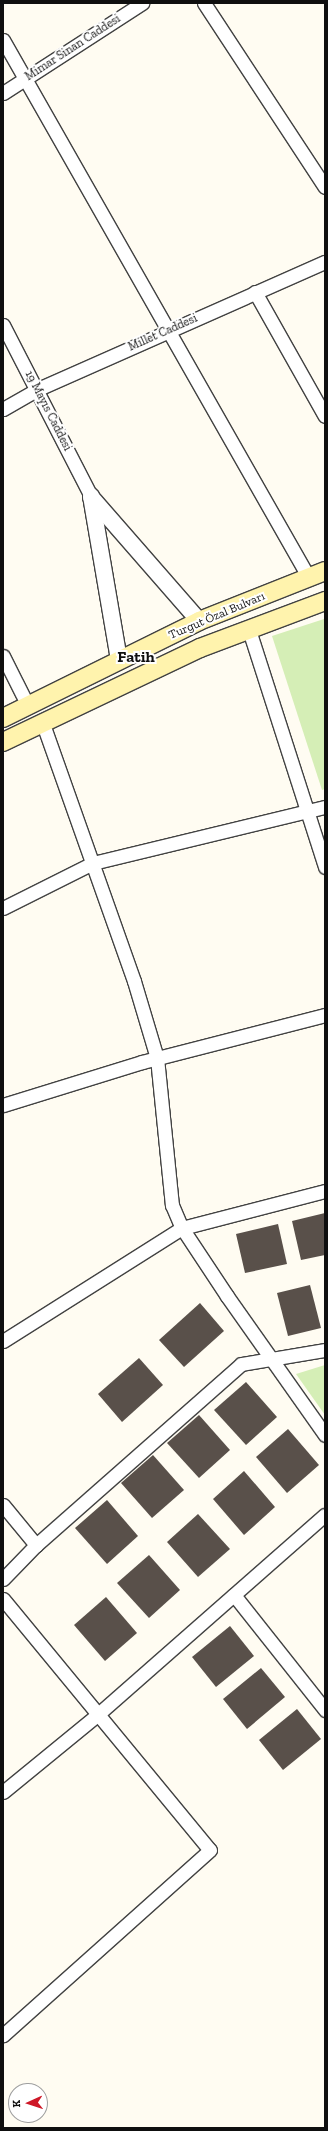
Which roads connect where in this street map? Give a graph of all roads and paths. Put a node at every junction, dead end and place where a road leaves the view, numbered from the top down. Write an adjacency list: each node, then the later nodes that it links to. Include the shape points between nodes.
1 (142, 3): 4 (street, Mimar Sinan Caddesi)
2 (204, 3): 6 (street)
3 (3, 40): 4 (street)
4 (25, 79): 5 (street, Mimar Sinan Caddesi); 10 (street)
5 (3, 93)
6 (325, 187)
7 (325, 262): 8 (street, Millet Caddesi)
8 (256, 292): 10 (street, Millet Caddesi); 13 (street)
9 (3, 326): 11 (street, 19 Mayıs Caddesi)
10 (169, 330): 11 (street, Millet Caddesi); 15 (street)
11 (38, 389): 12 (street, Millet Caddesi); 14 (street, 19 Mayıs Caddesi)
12 (3, 409)
13 (325, 416)
14 (91, 496): 17 (street); 20 (street)
15 (317, 574): 17 (main road, Turgut Özal Bulvarı)
16 (325, 601): 18 (main road, Turgut Özal Bulvarı)
17 (199, 621): 20 (main road, Turgut Özal Bulvarı)
18 (249, 630): 23 (main road, Turgut Özal Bulvarı, via 200,648); 26 (street)
19 (3, 656): 21 (street)
20 (119, 660): 21 (main road, Turgut Özal Bulvarı)
21 (28, 706): 22 (main road, Turgut Özal Bulvarı)
22 (3, 718)
23 (43, 724): 24 (main road, Turgut Özal Bulvarı); 27 (street)
24 (3, 742)
25 (325, 807): 26 (street)
26 (306, 812): 27 (street); 28 (street)
27 (93, 863): 29 (street); 31 (street, via 134,981)
28 (325, 867)
29 (3, 908)
30 (325, 1015): 31 (street)
31 (157, 1058): 32 (street); 34 (street, via 172,1205)
32 (3, 1105)
33 (325, 1191): 34 (street)
34 (182, 1228): 35 (street); 37 (street)
35 (3, 1341)
36 (325, 1350): 37 (street)
37 (273, 1359): 38 (street); 41 (street, via 241,1364)
38 (325, 1435)
39 (3, 1505): 41 (street)
40 (325, 1515): 43 (street)
41 (36, 1545): 42 (street)
42 (3, 1579)
43 (234, 1595): 45 (street); 46 (street)
44 (3, 1599): 46 (street)
45 (325, 1710)
46 (97, 1715): 47 (street); 48 (street, via 210,1850)
47 (3, 1792)
48 (3, 2035)

